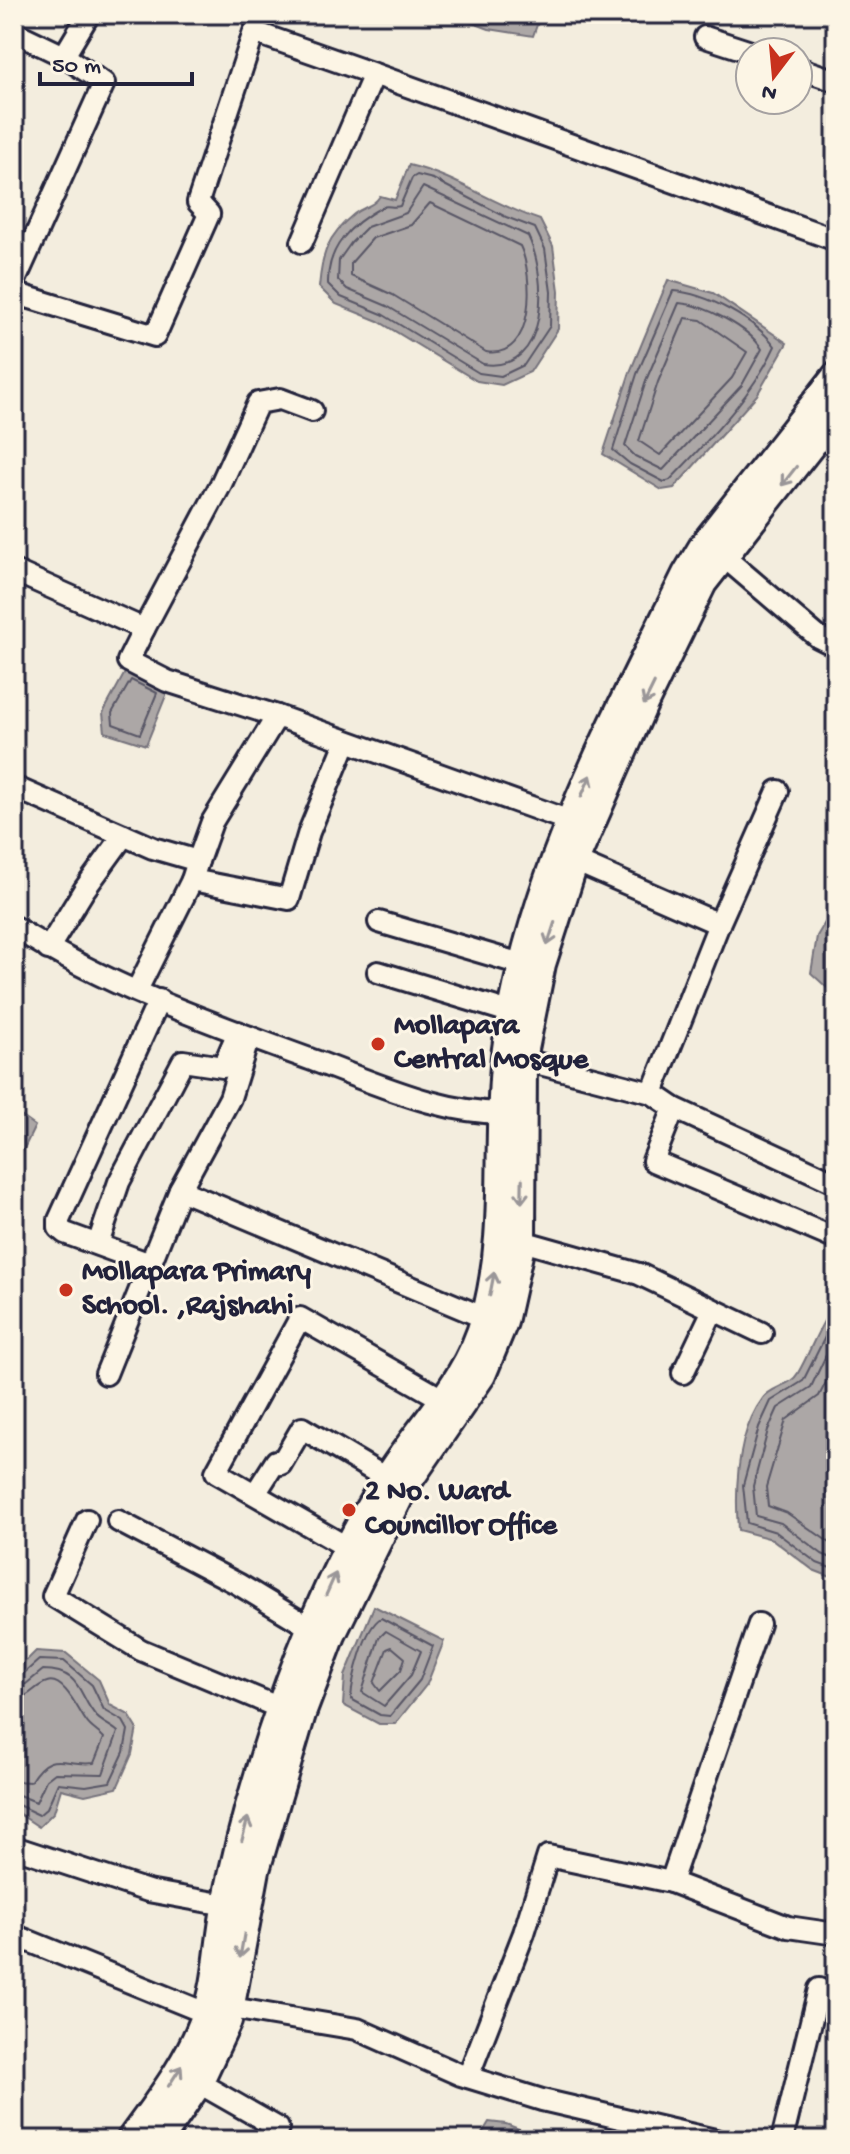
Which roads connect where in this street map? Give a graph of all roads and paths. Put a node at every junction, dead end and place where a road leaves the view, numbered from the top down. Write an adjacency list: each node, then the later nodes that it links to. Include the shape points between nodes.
1 (89, 14): 5 (street)
2 (14, 32): 5 (street)
3 (705, 37): 4 (street)
4 (734, 46)
5 (64, 56): 11 (street, via 104,83)
6 (814, 73): 8 (street)
7 (374, 74): 9 (street); 10 (street); 12 (street, via 254,32 198,202 209,214 155,336)
8 (836, 81)
9 (836, 240)
10 (302, 242)
11 (14, 283)
12 (14, 293)
13 (836, 376): 24 (street, one-way to 13, via 686,574)
14 (312, 411): 18 (street, via 280,399 258,403)
15 (836, 414): 16 (street, one-way to 16)
16 (723, 556): 19 (street, via 818,637); 26 (street, one-way to 26, via 703,583 645,702)
17 (14, 571): 18 (street)
18 (144, 629): 20 (street, via 128,661 167,681)
19 (836, 645)
20 (277, 716): 21 (street); 27 (street, via 212,822)
21 (346, 742): 24 (street); 27 (street, via 309,832 289,899)
22 (14, 787): 25 (street)
23 (778, 791): 29 (street)
24 (570, 821): 32 (street)
25 (124, 835): 27 (street); 31 (street)
26 (575, 861): 29 (street); 38 (street, one-way to 38)
27 (195, 870): 34 (street)
28 (379, 922): 32 (street)
29 (719, 924): 39 (street)
30 (14, 927): 31 (street)
31 (48, 949): 34 (street)
32 (521, 964): 36 (street)
33 (378, 972): 36 (street)
34 (137, 990): 35 (street)
35 (159, 1000): 37 (street); 46 (street, via 59,1220 65,1233)
36 (513, 1013): 38 (street)
37 (243, 1035): 41 (street, via 435,1106); 43 (street, via 230,1098); 46 (street, via 220,1069 183,1061 119,1182)
38 (514, 1057): 39 (street); 41 (street)
39 (652, 1093): 40 (street)
40 (674, 1108): 42 (street); 44 (street, via 653,1161)
41 (512, 1114): 45 (street, one-way to 45); 49 (street, one-way to 41, via 502,1231)
42 (836, 1183)
43 (180, 1190): 47 (street); 49 (street)
44 (836, 1239)
45 (522, 1241): 48 (street, via 639,1274); 58 (street, via 504,1322 482,1375)
46 (98, 1244): 47 (street)
47 (150, 1264): 52 (street)
48 (713, 1310): 50 (street); 51 (street)
49 (485, 1318): 53 (street, via 467,1367)
50 (762, 1333)
51 (683, 1373)
52 (106, 1374)
53 (444, 1400): 54 (street); 55 (street, via 300,1318 216,1472)
54 (386, 1478): 55 (street, via 302,1428); 58 (street)
55 (255, 1494): 58 (street)
56 (87, 1520): 61 (street, via 53,1596 141,1650)
57 (118, 1521): 60 (street)
58 (357, 1553): 60 (street, one-way to 58); 64 (street)
59 (759, 1624): 63 (street)
60 (311, 1628): 61 (street)
61 (280, 1708): 64 (street, one-way to 61)
62 (14, 1847): 64 (street, via 148,1891)
63 (671, 1882): 65 (street, via 788,1927); 69 (street, via 548,1856)
64 (237, 1907): 68 (street)
65 (836, 1934)
66 (14, 1935): 68 (street)
67 (819, 1989): 75 (street)
68 (222, 2014): 69 (street, via 357,2029); 70 (street); 72 (street, one-way to 68)
69 (468, 2077): 74 (street)
70 (199, 2083): 71 (street); 73 (street)
71 (278, 2128)
72 (130, 2140)
73 (160, 2140)
74 (715, 2140)
75 (782, 2140)

